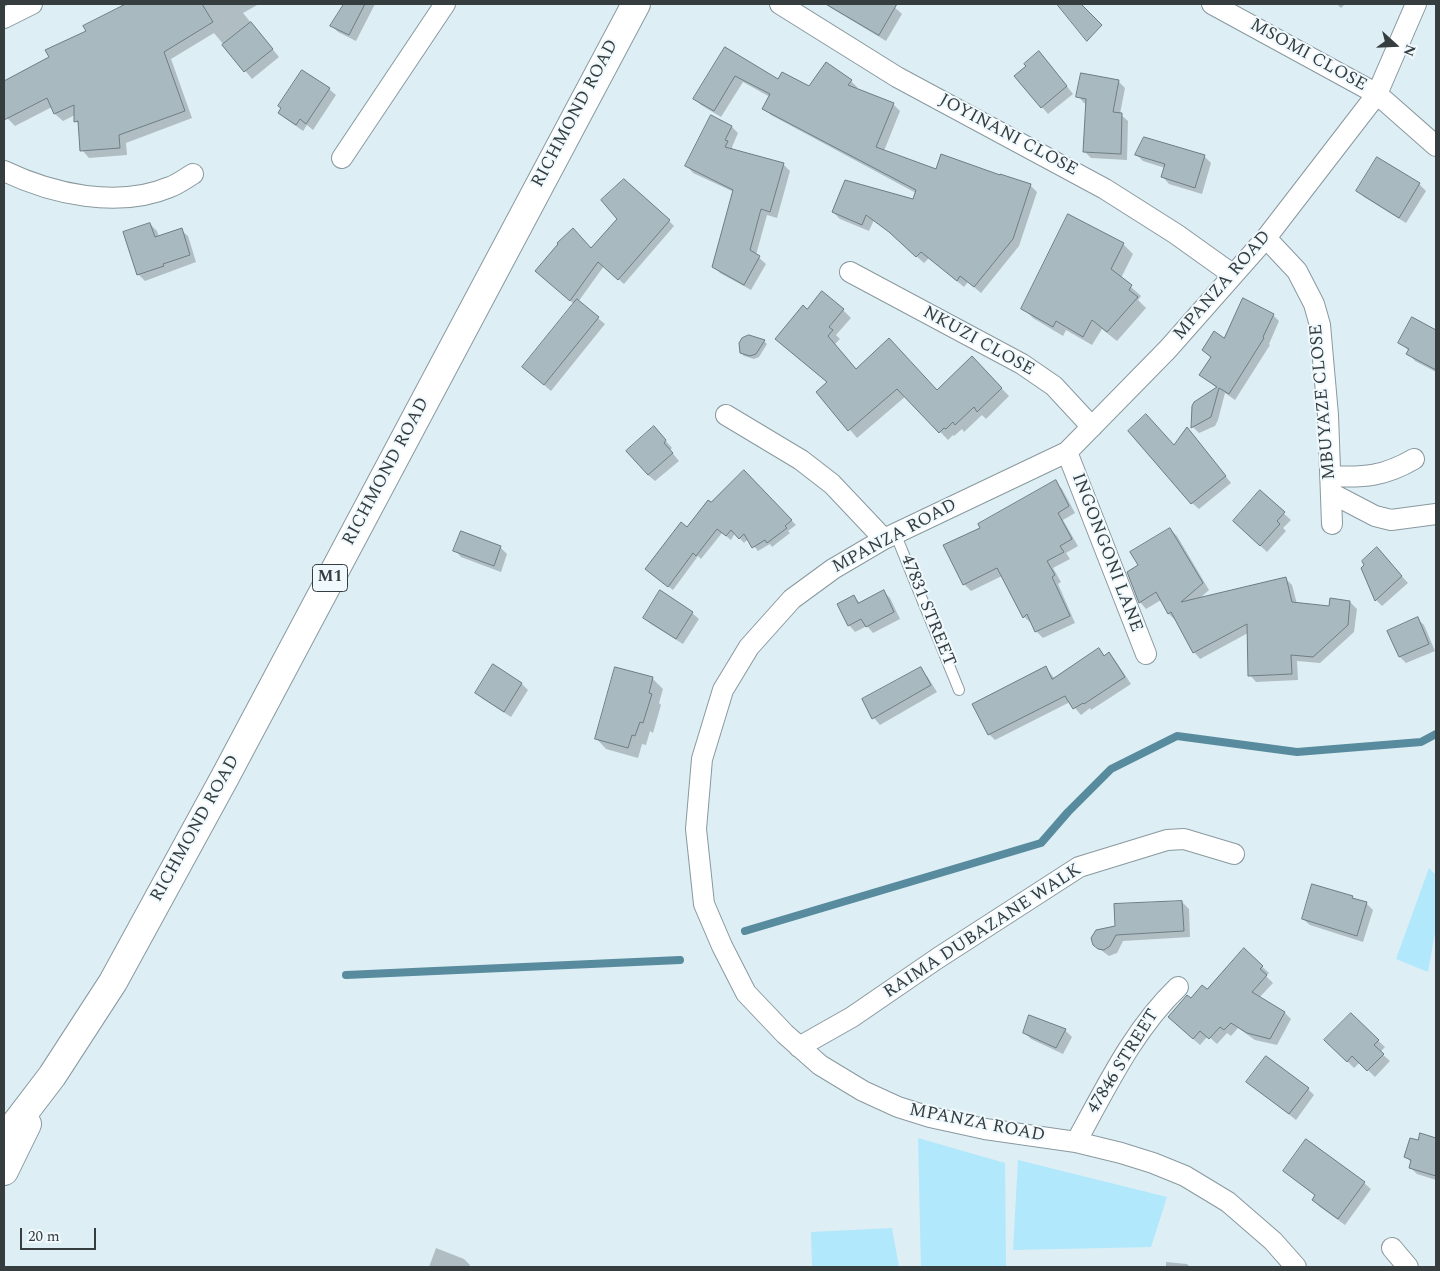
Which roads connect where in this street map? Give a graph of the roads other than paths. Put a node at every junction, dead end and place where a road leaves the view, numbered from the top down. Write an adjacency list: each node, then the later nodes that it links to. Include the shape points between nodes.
1 (32, 4): 7 (street)
2 (445, 4): 10 (street)
3 (636, 4): 29 (highway, RICHMOND ROAD / M1, via 220,786 113,982)
4 (780, 4): 15 (street, JOYINANI CLOSE, via 897,77 1105,189)
5 (1212, 4): 8 (street, MSOMI CLOSE)
6 (1416, 4): 8 (street, MPANZA ROAD)
7 (4, 18)
8 (1377, 94): 9 (street, MSOMI CLOSE); 13 (street, MPANZA ROAD)
9 (1436, 146)
10 (342, 158)
11 (4, 171): 12 (street, via 54,190 103,198 137,196 169,188)
12 (193, 174)
13 (1266, 238): 15 (street, MPANZA ROAD); 20 (street, MBUYAZE CLOSE, via 1297,271 1314,304 1320,325)
14 (850, 272): 17 (street, NKUZI CLOSE, via 1022,364 1054,386)
15 (1232, 274): 17 (street, MPANZA ROAD, via 1168,349)
16 (726, 415): 23 (street, via 801,460)
17 (1092, 427): 18 (street, MPANZA ROAD)
18 (1067, 452): 23 (street, MPANZA ROAD); 24 (street, INGONGONI LANE)
19 (1414, 459): 20 (street, via 1390,472)
20 (1331, 485): 21 (street, via 1375,516 1391,520); 22 (street, MBUYAZE CLOSE)
21 (1436, 514)
22 (1332, 524)
23 (890, 536): 25 (lane, 47831 STREET); 28 (street, MPANZA ROAD, via 833,569 792,599 749,647 723,690 702,759 696,829 704,904 746,993)
24 (1146, 654)
25 (959, 690)
26 (1234, 854): 28 (street, RAIMA DUBAZANE WALK, via 1184,839 1166,840 1079,867 852,1017)
27 (1178, 987): 31 (street, 47846 STREET, via 1160,1004 1136,1036)
28 (799, 1047): 31 (street, MPANZA ROAD, via 820,1065 898,1108 985,1129)
29 (52, 1076): 30 (highway, RICHMOND ROAD / M1); 32 (highway)
30 (4, 1139)
31 (1076, 1142): 34 (street, MPANZA ROAD, via 1121,1153 1185,1176 1228,1202 1273,1241)
32 (4, 1171)
33 (1392, 1248): 35 (street)
34 (1296, 1267)
35 (1408, 1267)

